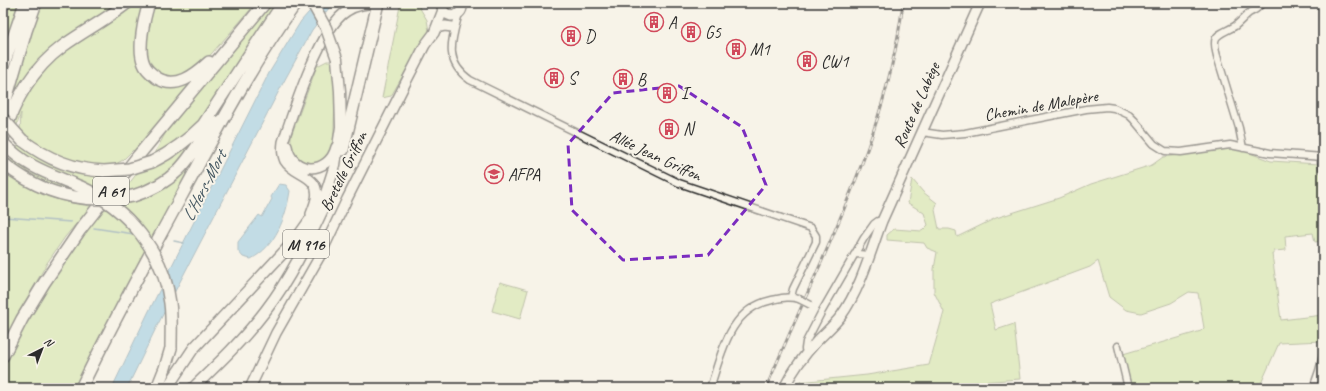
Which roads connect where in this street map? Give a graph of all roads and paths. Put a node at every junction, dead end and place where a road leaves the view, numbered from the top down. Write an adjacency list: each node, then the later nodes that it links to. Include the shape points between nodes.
1 (25, 3): 16 (highway)
2 (36, 3): 18 (highway)
3 (127, 3): 23 (highway, via 63,46 38,69 17,100)
4 (149, 3): 14 (highway, via 142,38 142,60 146,69 159,79 178,82 190,77)
5 (265, 3): 14 (highway, A 61)
6 (283, 3): 17 (highway)
7 (296, 3): 41 (highway, via 231,105 135,280)
8 (312, 3): 15 (highway, M 916, bridge, via 326,28)
9 (377, 3): 20 (main road, via 346,11 333,24 314,58); 26 (highway)
10 (980, 3): 22 (main road, Route de Labège)
11 (1261, 3): 25 (street, via 1234,26 1216,36 1214,47)
12 (451, 12): 13 (main road, Bretelle Griffon); 13 (main road, via 445,26); 34 (street, Allée Jean Griffon, via 452,51 455,63 460,72 470,80 679,183 811,228 816,236 816,242)
13 (437, 30): 45 (main road, Bretelle Griffon, via 412,70 315,266 276,333)
14 (236, 38): 39 (highway, A 61, via 80,230 33,301)
15 (337, 59): 21 (highway, M 916); 26 (highway, M 916, via 342,85)
16 (3, 67)
17 (238, 71): 19 (highway, bridge, via 203,125 190,138 152,162 129,169 92,171 68,166 43,155 22,140); 28 (highway, bridge, via 233,88 196,148 184,165 160,186 133,196 103,200 79,198 41,188)
18 (3, 110)
19 (3, 119)
20 (288, 126): 21 (main road, via 288,153 294,162 310,169 318,167 332,157); 30 (main road, via 282,151 285,160 290,167 310,179 316,191 317,198)
21 (341, 127): 30 (highway, M 916, via 337,158 326,193)
22 (922, 132): 25 (street, Chemin de Malepère, via 942,135 965,133 1107,107 1129,115 1154,144 1165,151 1181,152 1225,145); 31 (main road, Route de Labège)
23 (3, 140)
24 (3, 143): 42 (highway, bridge, via 34,167 82,187 119,210 134,225 156,257 166,283 171,314 171,348)
25 (1243, 148): 27 (street, Chemin de Malepère)
26 (343, 150): 40 (highway, M 916, via 330,196 284,284 252,328)
27 (1322, 157): 29 (street)
28 (3, 164)
29 (1323, 170)
30 (309, 219): 43 (highway, M 916, via 297,238 193,349)
31 (882, 221): 32 (main road, Route de Labège); 33 (street, Route de Labège, via 878,221 870,228)
32 (871, 255): 33 (street); 37 (main road, Route de Labège, via 840,317)
33 (854, 256): 35 (street, Route de Labège)
34 (791, 297): 35 (street, bridge); 46 (street, via 752,307 739,319 727,338)
35 (822, 311): 37 (street, Route de Labège, via 806,342)
36 (1118, 346): 48 (street)
37 (807, 352): 47 (main road, Route de Labège, via 796,365)
38 (1323, 355): 49 (street)
39 (3, 356)
40 (200, 384): 44 (highway, M 916)
41 (81, 388)
42 (156, 388)
43 (167, 388)
44 (193, 388)
45 (250, 388)
46 (710, 388)
47 (784, 388)
48 (1128, 388)
49 (1313, 388)

